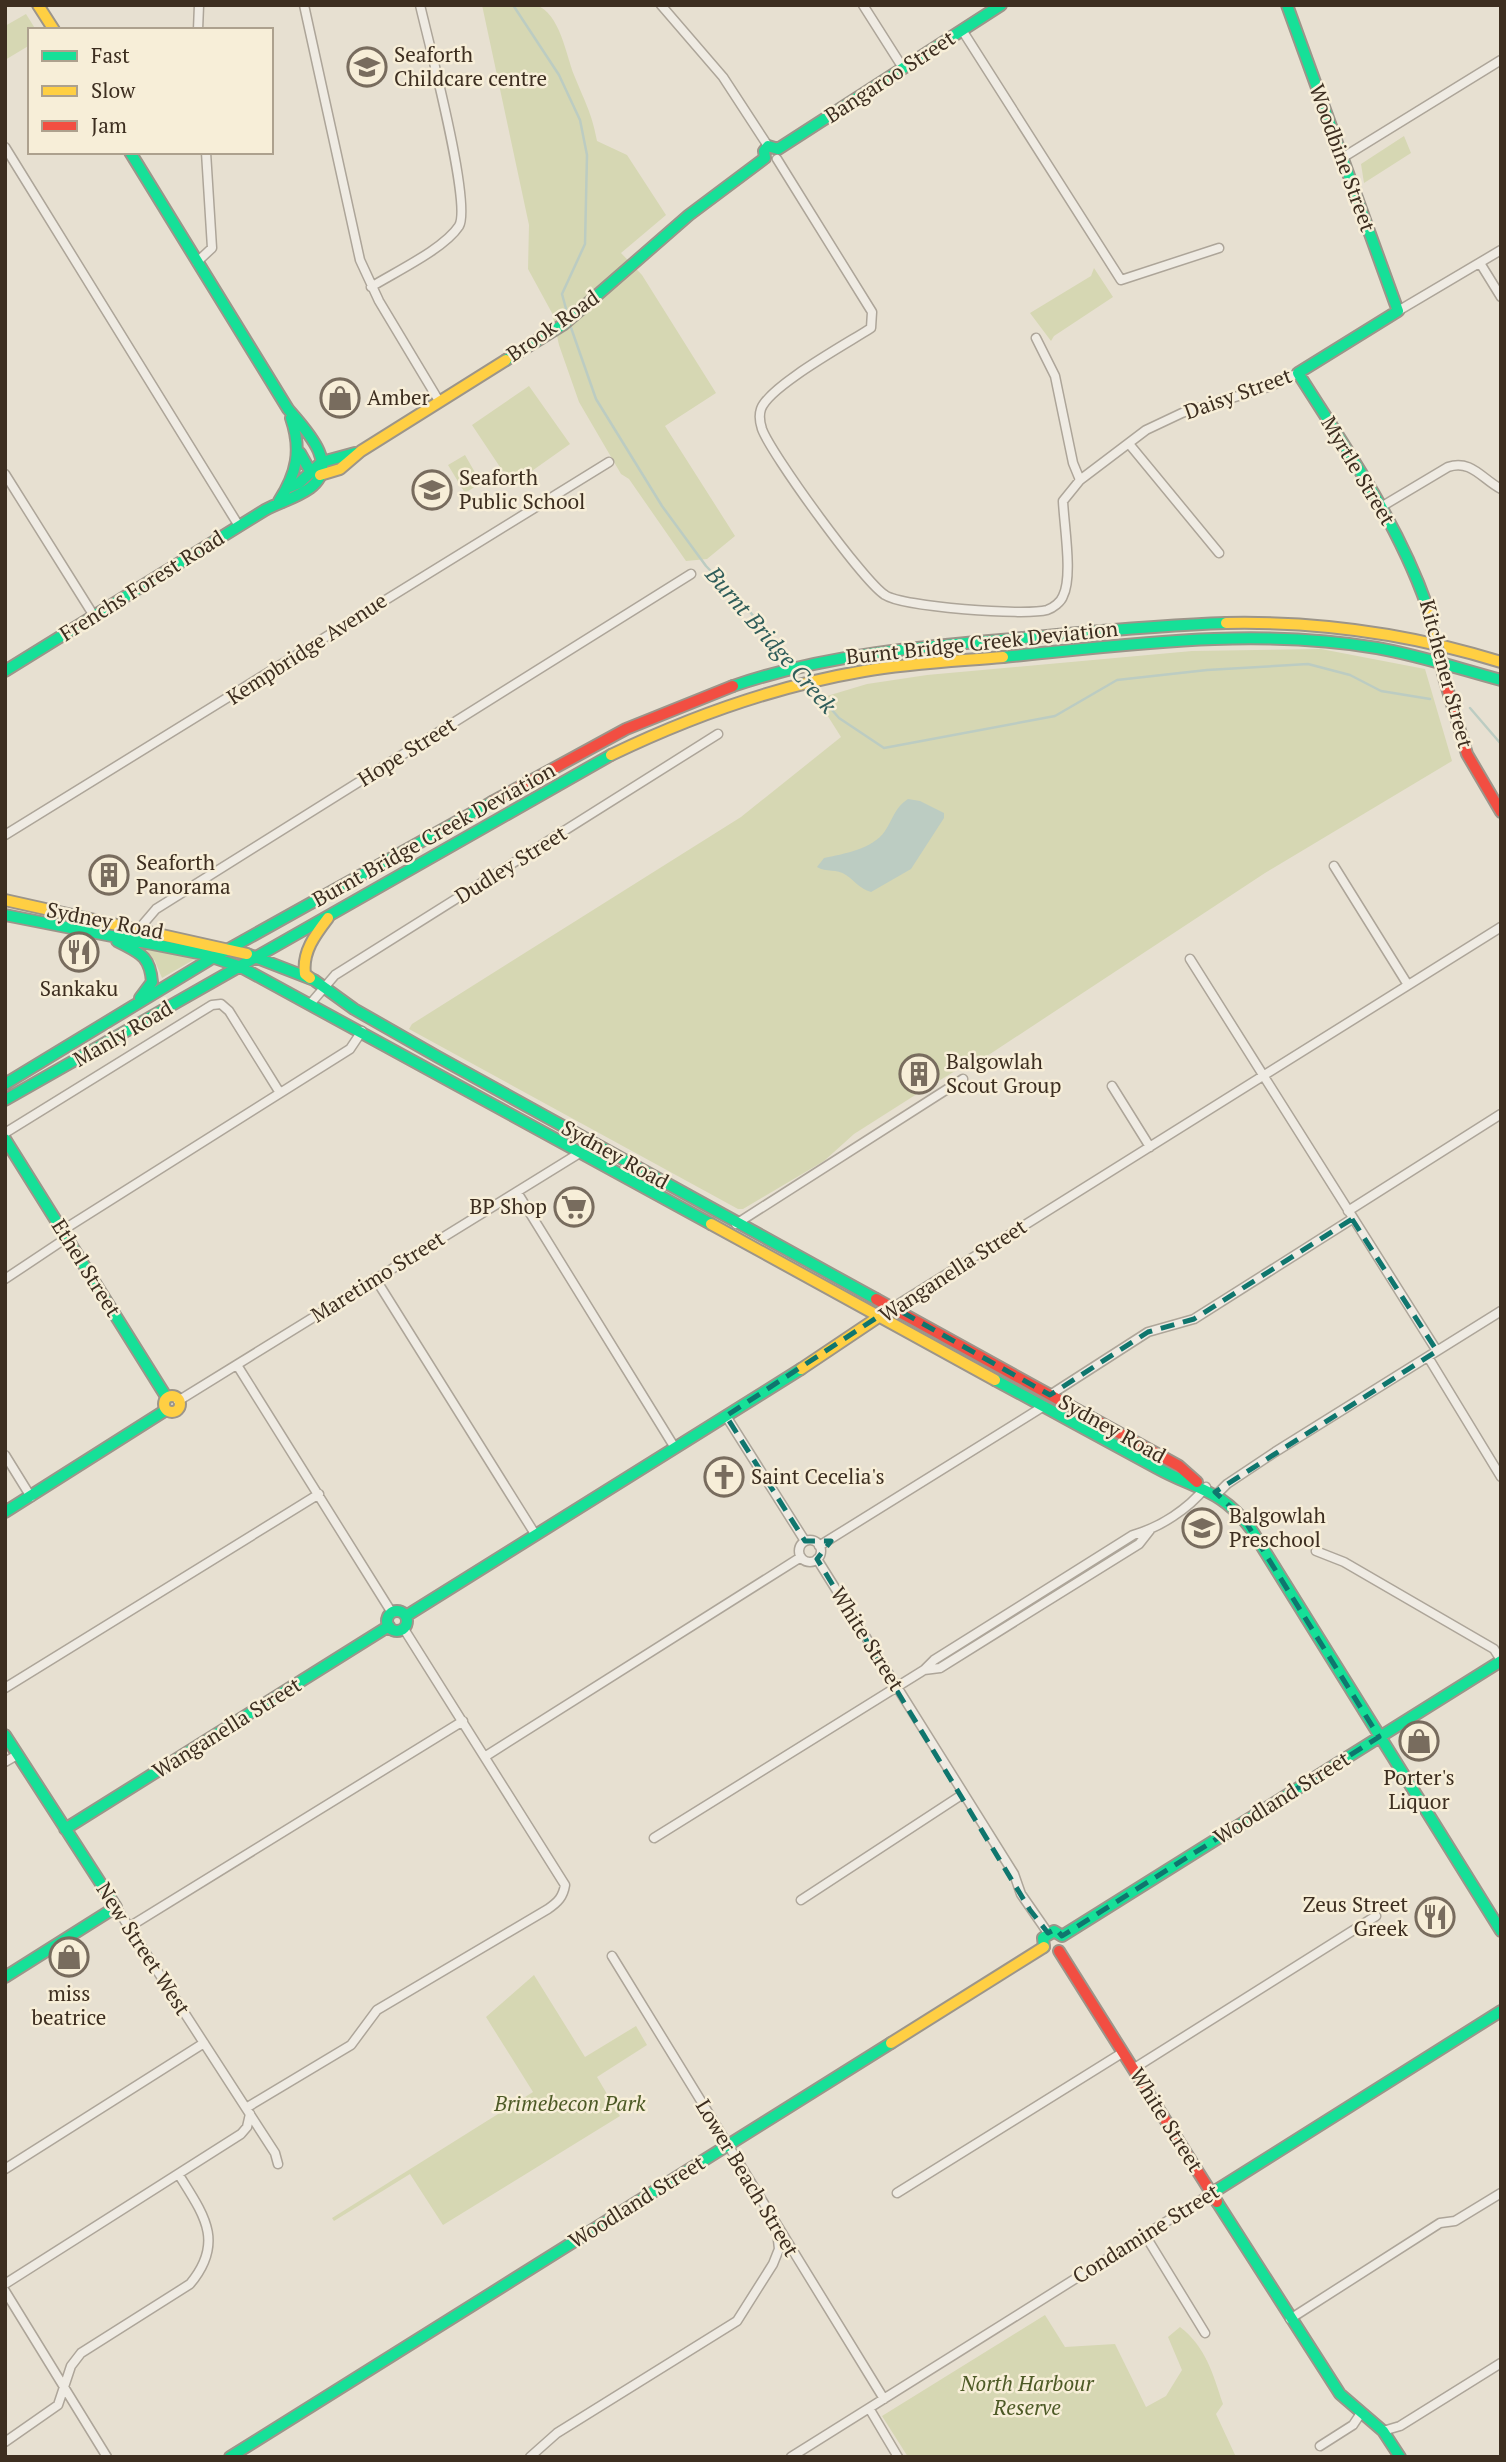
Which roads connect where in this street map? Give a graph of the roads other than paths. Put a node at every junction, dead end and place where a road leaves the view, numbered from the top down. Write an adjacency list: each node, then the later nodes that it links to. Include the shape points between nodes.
1 (38, 5): 9 (main road)
2 (200, 5): 10 (street)
3 (304, 5): 23 (street, via 357,247)
4 (420, 5): 23 (street, via 462,195 462,219 447,239)
5 (661, 5): 15 (street, via 723,77)
6 (863, 5): 13 (street)
7 (1001, 5): 11 (main road, Bangaroo Street)
8 (1290, 7): 18 (main road, Woodbine Street)
9 (53, 28)
10 (198, 28)
11 (962, 30): 13 (main road, Bangaroo Street); 19 (street, via 1121,280)
12 (1501, 60): 18 (street)
13 (903, 68): 15 (main road, Bangaroo Street)
14 (5, 147): 42 (street)
15 (774, 151): 28 (main road, Brook Road, via 764,151 765,158 689,215 564,324); 37 (street, via 872,312 871,328 774,391 762,407 760,424 795,483 879,590 911,603 1015,611 1055,606 1063,596 1067,575 1063,501)
16 (131, 154): 21 (main road)
17 (206, 154): 21 (street, via 212,248)
18 (1342, 158): 25 (main road, Woodbine Street)
19 (1219, 248)
20 (1501, 250): 22 (street)
21 (197, 262): 29 (main road)
22 (1479, 263): 24 (street); 25 (street)
23 (371, 287): 28 (street)
24 (1501, 297)
25 (1398, 311): 27 (main road, Daisy Street)
26 (1036, 338): 37 (street, via 1055,376)
27 (1298, 373): 30 (street, Daisy Street, via 1182,413 1146,430); 41 (main road, Myrtle Street)
28 (439, 401): 31 (main road, Brook Road)
29 (288, 409): 32 (main road); 33 (main road, via 311,438)
30 (1130, 445): 37 (street, Daisy Street); 43 (street)
31 (361, 451): 33 (main road, Brook Road); 35 (main road, Brook Road, via 340,469)
32 (300, 453): 35 (main road); 38 (main road, Frenchs Forest Road)
33 (322, 462): 35 (main road)
34 (609, 462): 52 (street, Kempbridge Avenue)
35 (316, 473): 38 (main road); 40 (main road, Frenchs Forest Road, via 310,487)
36 (5, 474): 46 (street)
37 (1080, 480)
38 (289, 487): 40 (main road, Frenchs Forest Road)
39 (1501, 489): 41 (street, via 1459,464)
40 (279, 502): 42 (main road, Frenchs Forest Road)
41 (1381, 507): 44 (main road, Myrtle Street)
42 (239, 526): 46 (main road, Frenchs Forest Road)
43 (1219, 553)
44 (1415, 571): 51 (main road, Kitchener Street, bridge, via 1467,754)
45 (691, 574): 58 (street, Hope Street, via 156,909)
46 (94, 616): 48 (main road, Frenchs Forest Road)
47 (1501, 662): 61 (main road, Burnt Bridge Creek Deviation, via 1376,631 1254,620 890,650 800,666 672,707 596,743)
48 (5, 671)
49 (1501, 680): 56 (main road, Burnt Bridge Creek Deviation, via 1378,648 1251,637 928,663 812,680 736,701 643,739)
50 (718, 734): 68 (street, Dudley Street, via 335,975)
51 (1501, 812)
52 (5, 835)
53 (1334, 866): 67 (street)
54 (5, 900): 58 (main road, Sydney Road)
55 (5, 915): 59 (main road, Sydney Road)
56 (328, 918): 63 (main road, Burnt Bridge Creek Deviation); 66 (main road, via 304,960 305,974)
57 (1501, 927): 67 (street, Wanganella Street)
58 (139, 928): 60 (street, Hope Street); 61 (main road, Sydney Road)
59 (106, 936): 60 (main road, Sydney Road); 70 (main road, via 140,953 151,965 152,982)
60 (131, 940): 62 (main road, Sydney Road)
61 (233, 948): 62 (main road, Manly Road); 63 (main road, Sydney Road)
62 (216, 957): 65 (main road, Sydney Road); 70 (main road, Manly Road)
63 (259, 957): 65 (main road, Burnt Bridge Creek Deviation); 66 (main road, Sydney Road)
64 (1191, 959): 72 (street)
65 (241, 967): 69 (main road, Sydney Road); 77 (main road, Manly Road)
66 (314, 980): 68 (main road, Sydney Road)
67 (1408, 985): 72 (street, Wanganella Street)
68 (325, 987): 69 (street, Dudley Street); 80 (main road, Sydney Road, via 354,1009)
69 (311, 1003): 71 (main road, Sydney Road)
70 (135, 1004): 74 (main road, Manly Road)
71 (362, 1031): 76 (street, via 350,1049); 83 (main road, Sydney Road)
72 (1262, 1076): 82 (street, Wanganella Street); 85 (street)
73 (963, 1079): 86 (street)
74 (5, 1084)
75 (1112, 1086): 82 (street)
76 (280, 1093): 79 (street, via 229,1012 221,1004 212,1005); 88 (street)
77 (5, 1100)
78 (1501, 1114): 85 (street)
79 (5, 1133)
80 (586, 1138): 83 (main road); 86 (main road, Sydney Road)
81 (5, 1139): 88 (main road, Ethel Street)
82 (1150, 1147): 91 (street, Wanganella Street)
83 (578, 1154): 84 (street, Maretimo Street); 87 (main road, Sydney Road)
84 (517, 1192): 89 (street, Maretimo Street); 101 (street)
85 (1350, 1215): 94 (street); 97 (street, via 1194,1320 1149,1332)
86 (737, 1223): 87 (street); 91 (main road, Sydney Road)
87 (725, 1232): 93 (main road, Sydney Road)
88 (65, 1234): 90 (street); 98 (main road, Ethel Street)
89 (374, 1278): 96 (street, Maretimo Street); 109 (street)
90 (5, 1279)
91 (893, 1307): 93 (street, Wanganella Street); 97 (main road, Sydney Road)
92 (1501, 1311): 94 (street)
93 (880, 1316): 99 (main road, Sydney Road); 100 (main road, Wanganella Street)
94 (1437, 1351): 95 (street)
95 (1428, 1357): 103 (street); 106 (street)
96 (237, 1365): 98 (street, Maretimo Street); 105 (street)
97 (1050, 1395): 104 (main road, Sydney Road, via 1179,1466)
98 (173, 1399): 107 (main road, via 175,1411 166,1410)
99 (1044, 1406): 104 (main road, Sydney Road, via 1173,1477); 111 (street)
100 (726, 1416): 101 (main road, Wanganella Street); 110 (street)
101 (676, 1448): 109 (main road, Wanganella Street)
102 (5, 1455): 107 (street)
103 (1501, 1477)
104 (1202, 1485): 106 (main road, Sydney Road); 120 (street, via 1187,1507 1133,1535)
105 (319, 1494): 115 (street); 121 (street)
106 (1217, 1494): 124 (main road, Sydney Road, via 1245,1521)
107 (31, 1497): 108 (main road)
108 (5, 1512)
109 (535, 1534): 116 (main road, Wanganella Street)
110 (806, 1541): 111 (street); 113 (street, via 800,1548)
111 (819, 1546): 114 (street)
112 (1316, 1551): 119 (street, via 1344,1562 1494,1649)
113 (801, 1557): 114 (street, via 807,1562); 126 (street)
114 (817, 1559): 120 (street, White Street)
115 (392, 1613): 116 (main road); 117 (main road)
116 (406, 1616): 118 (main road)
117 (389, 1626): 118 (main road); 129 (main road, Wanganella Street)
118 (404, 1629): 122 (street)
119 (1501, 1660): 124 (main road, Woodland Street)
120 (897, 1687): 128 (street, White Street); 130 (street)
121 (5, 1688)
122 (463, 1721): 126 (street); 134 (street)
123 (5, 1735): 125 (main road, New Street West)
124 (1379, 1737): 135 (main road, Sydney Road); 137 (main road, Woodland Street)
125 (17, 1755): 127 (street); 129 (main road, New Street West)
126 (486, 1756): 146 (street, via 565,1885 560,1900 377,2010 351,2045)
127 (5, 1762)
128 (963, 1794): 131 (street); 136 (street, White Street)
129 (65, 1829): 132 (main road, New Street West)
130 (654, 1838)
131 (801, 1900)
132 (116, 1907): 134 (street, New Street West); 141 (main road)
133 (1376, 1916): 145 (street)
134 (129, 1927): 143 (street, New Street West)
135 (1501, 1931)
136 (1048, 1933): 137 (main road); 138 (main road)
137 (1062, 1936): 139 (main road, via 1064,1944)
138 (1044, 1947): 139 (main road, via 1049,1952); 147 (main road, Woodland Street)
139 (1059, 1951): 144 (main road, White Street)
140 (612, 1956): 147 (street, Lower Beach Street)
141 (5, 1977)
142 (1501, 2011): 152 (main road, Condamine Street)
143 (204, 2043): 146 (street, New Street West); 149 (street)
144 (1122, 2053): 145 (main road, White Street); 151 (street)
145 (1133, 2069): 152 (main road, White Street)
146 (248, 2111): 148 (street, New Street West); 150 (street, via 247,2127 241,2134)
147 (727, 2146): 154 (street, Lower Beach Street); 169 (main road, Woodland Street)
148 (278, 2164)
149 (5, 2169)
150 (179, 2175): 156 (street); 161 (street, via 208,2226 206,2262 190,2284 81,2353)
151 (897, 2193)
152 (1212, 2193): 155 (street, Condamine Street); 158 (main road, White Street)
153 (1501, 2193): 158 (street, via 1455,2221 1440,2223)
154 (774, 2221): 162 (street, Lower Beach Street); 170 (street, via 779,2241 776,2256 737,2320 557,2432)
155 (1145, 2235): 159 (street); 162 (street, Condamine Street)
156 (5, 2284)
157 (5, 2291): 161 (street)
158 (1290, 2319): 164 (main road, White Street, via 1339,2395)
159 (1205, 2333)
160 (1501, 2363): 165 (street, via 1400,2426)
161 (65, 2388): 166 (street, via 50,2413); 168 (street)
162 (884, 2399): 163 (street, Condamine Street)
163 (869, 2408): 171 (street, Condamine Street); 172 (street)
164 (1361, 2413): 165 (main road, White Street); 167 (street, via 1353,2425)
165 (1383, 2431): 173 (main road, White Street)
166 (5, 2442)
167 (1320, 2446)
168 (107, 2457)
169 (230, 2457)
170 (530, 2457)
171 (791, 2457)
172 (898, 2457)
173 (1399, 2457)

